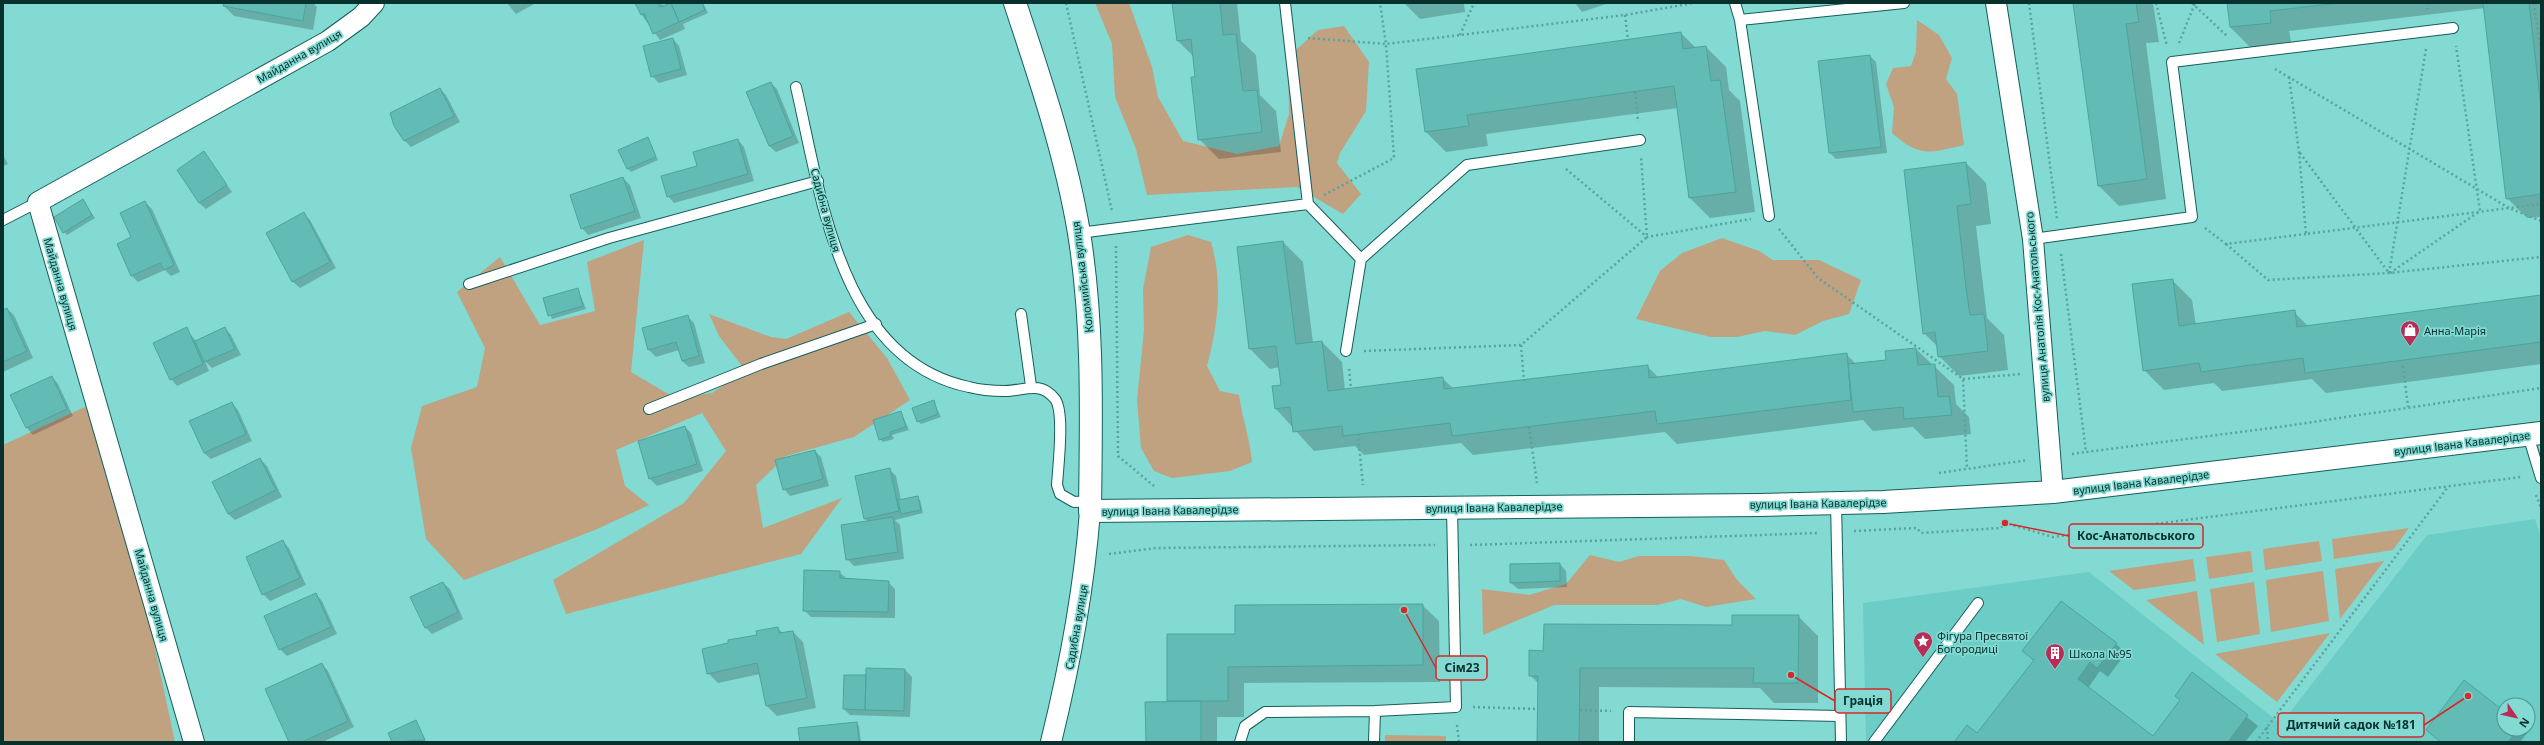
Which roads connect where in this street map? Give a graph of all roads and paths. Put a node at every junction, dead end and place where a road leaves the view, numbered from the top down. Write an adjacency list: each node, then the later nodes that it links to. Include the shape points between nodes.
1 (374, 3): 35 (street, Майданна вулиця, via 328,41)
2 (1015, 3): 47 (street, Коломийська вулиця, via 1050,110)
3 (1066, 3): 46 (path)
4 (1285, 3): 20 (lane)
5 (1380, 3): 22 (path)
6 (1474, 3): 19 (path)
7 (1694, 3): 15 (path)
8 (1735, 3): 16 (lane)
9 (1904, 3): 16 (lane)
10 (1996, 3): 51 (street, вулиця Анатолія Кос-Анатольського)
11 (2030, 3): 49 (path)
12 (2156, 3): 25 (path)
13 (2534, 3): 23 (path)
14 (2193, 4): 24 (path); 25 (path)
15 (1625, 15): 19 (path); 21 (path)
16 (1740, 20): 40 (lane)
17 (2453, 28): 18 (lane); 34 (path)
18 (2429, 32): 24 (lane); 30 (path)
19 (1460, 35): 22 (path)
20 (1289, 36): 22 (path); 36 (lane)
21 (1628, 40)
22 (1386, 44): 36 (path, via 1394,158)
23 (2541, 51)
24 (2246, 53): 25 (lane); 26 (path)
25 (2172, 62): 41 (lane)
26 (2289, 77): 30 (path); 31 (path)
27 (796, 87): 33 (lane, Садибна вулиця)
28 (1635, 92): 29 (path)
29 (1640, 140): 32 (lane); 50 (path)
30 (2410, 150): 34 (path); 44 (path)
31 (2299, 152): 45 (path); 48 (path)
32 (1548, 153): 50 (path); 54 (lane, via 1467,165)
33 (818, 181): 56 (lane, via 609,238); 58 (lane, Садибна вулиця, via 834,247 848,280)
34 (2477, 191): 38 (path); 39 (path)
35 (38, 202): 42 (lane); 93 (street, Майданна вулиця)
36 (1308, 204): 46 (lane); 54 (lane)
37 (2541, 204): 38 (path)
38 (2509, 208): 39 (path); 43 (path)
39 (2480, 212): 44 (path); 55 (path)
40 (1769, 216): 50 (path); 63 (path, via 1818,278)
41 (2192, 217): 49 (lane); 52 (path)
42 (3, 220)
43 (2541, 221)
44 (2398, 222): 45 (path); 55 (path)
45 (2356, 228): 48 (path); 55 (path)
46 (1116, 229): 47 (lane); 75 (path, via 1118,456 1155,487)
47 (1079, 233): 80 (street, Коломийська вулиця, via 1089,327 1092,386)
48 (2306, 234): 52 (path)
49 (2059, 235): 51 (lane); 67 (path, via 2086,452)
50 (1647, 237): 59 (path)
51 (2033, 239): 62 (street, вулиця Анатолія Кос-Анатольського)
52 (2226, 244): 55 (path, via 2268,280)
53 (2541, 258): 55 (path)
54 (1361, 259): 60 (lane)
55 (2389, 274)
56 (469, 284)
57 (1021, 314): 65 (lane)
58 (876, 324): 65 (lane, Садибна вулиця, via 903,356 913,365 932,375 970,387 1006,391); 68 (lane, via 761,364)
59 (1521, 344): 60 (path); 64 (path)
60 (1346, 351)
61 (2403, 366): 67 (path)
62 (2043, 372): 63 (path); 77 (street, вулиця Анатолія Кос-Анатольського)
63 (1963, 379): 72 (path)
64 (1524, 381)
65 (1031, 386): 80 (lane, via 1048,392 1059,407 1057,485 1060,494 1074,502)
66 (2541, 388): 67 (path)
67 (2408, 407)
68 (649, 409)
69 (1529, 427): 76 (path)
70 (1358, 434): 78 (path)
71 (2535, 434): 73 (lane); 77 (street, вулиця Івана Кавалерідзе)
72 (1967, 469)
73 (2540, 476): 74 (path)
74 (2448, 486): 82 (path, via 2053,537 2005,523 2001,528 1922,534 1917,528); 92 (path)
75 (1162, 488)
76 (1538, 488)
77 (2053, 492): 79 (street, вулиця Івана Кавалерідзе)
78 (1364, 493)
79 (1836, 502): 81 (street, вулиця Івана Кавалерідзе); 82 (lane)
80 (1090, 506): 81 (street, вулиця Івана Кавалерідзе); 84 (street, Садибна вулиця)
81 (1452, 508): 83 (lane)
82 (1837, 532): 83 (path, via 1544,544); 91 (lane)
83 (1454, 545): 84 (path, via 1156,548); 86 (lane)
84 (1087, 557): 94 (street, Садибна вулиця, via 1074,641)
85 (1978, 603): 99 (lane)
86 (1456, 707): 87 (path); 89 (lane)
87 (1537, 709)
88 (1580, 710): 90 (path)
89 (1375, 711): 95 (lane, via 1265,712 1245,726); 96 (lane)
90 (1629, 712): 91 (lane); 97 (lane)
91 (1840, 716): 98 (lane)
92 (2267, 727): 100 (path); 101 (path)
93 (194, 742)
94 (1051, 742)
95 (1240, 742)
96 (1374, 742)
97 (1630, 742)
98 (1841, 742)
99 (1874, 742)
100 (2256, 742)
101 (2268, 742)

